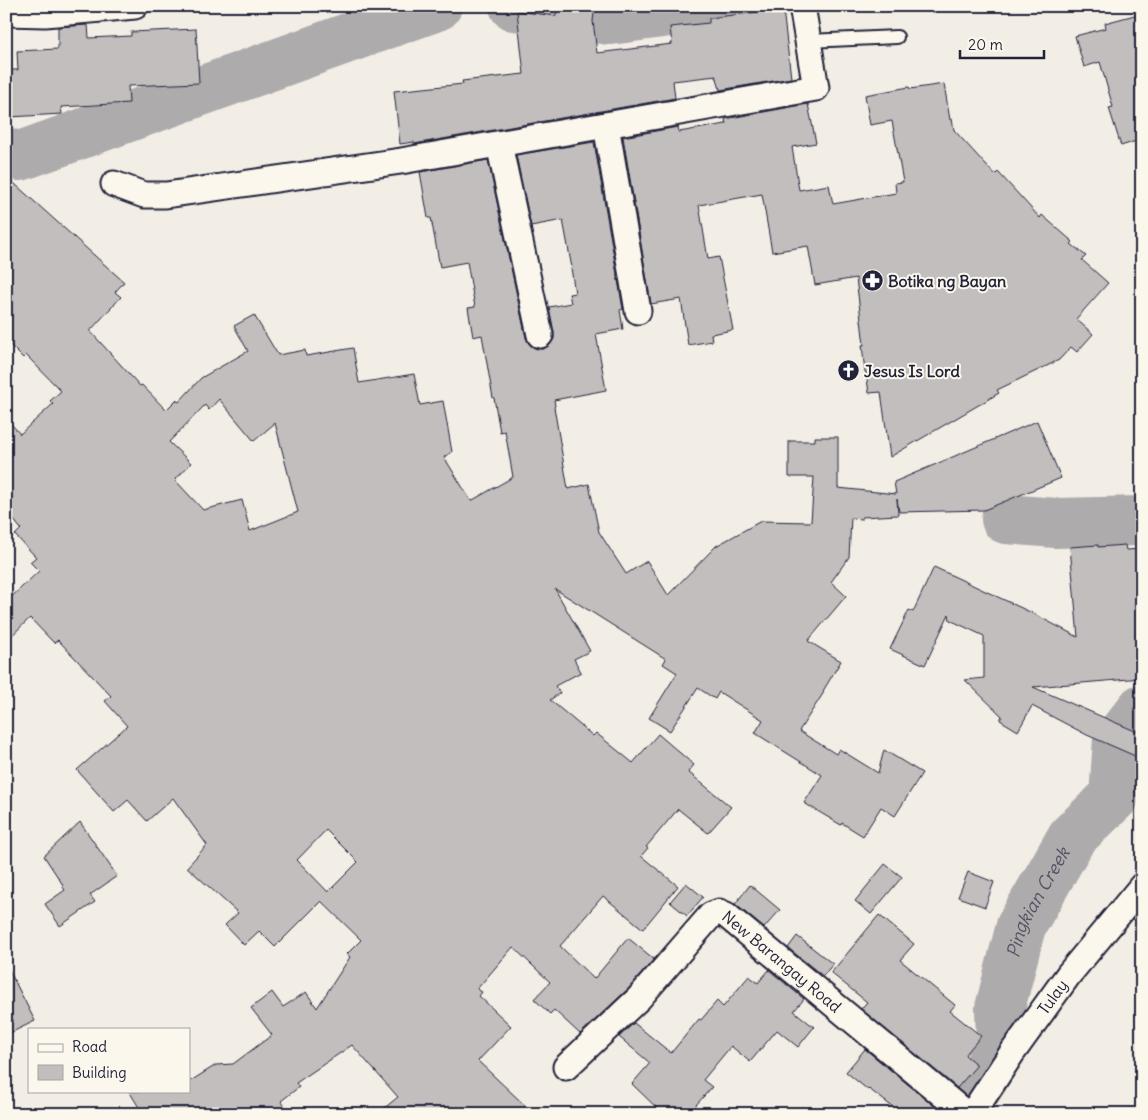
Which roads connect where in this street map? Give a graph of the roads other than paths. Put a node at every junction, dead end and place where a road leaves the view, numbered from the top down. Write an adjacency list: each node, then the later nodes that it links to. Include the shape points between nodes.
1 (135, 6): 3 (street, via 45,14)
2 (802, 6): 5 (street)
3 (6, 13)
4 (897, 37): 5 (lane)
5 (808, 41): 6 (street, via 816,88)
6 (606, 125): 7 (street); 9 (street)
7 (500, 144): 8 (street, via 166,195 144,195); 10 (street)
8 (114, 184)
9 (638, 312)
10 (540, 335)
11 (1142, 886): 13 (street, Tulay, via 1068,974)
12 (566, 1067): 13 (street, New Barangay Road, via 639,998 711,915 719,912)
13 (966, 1113)

